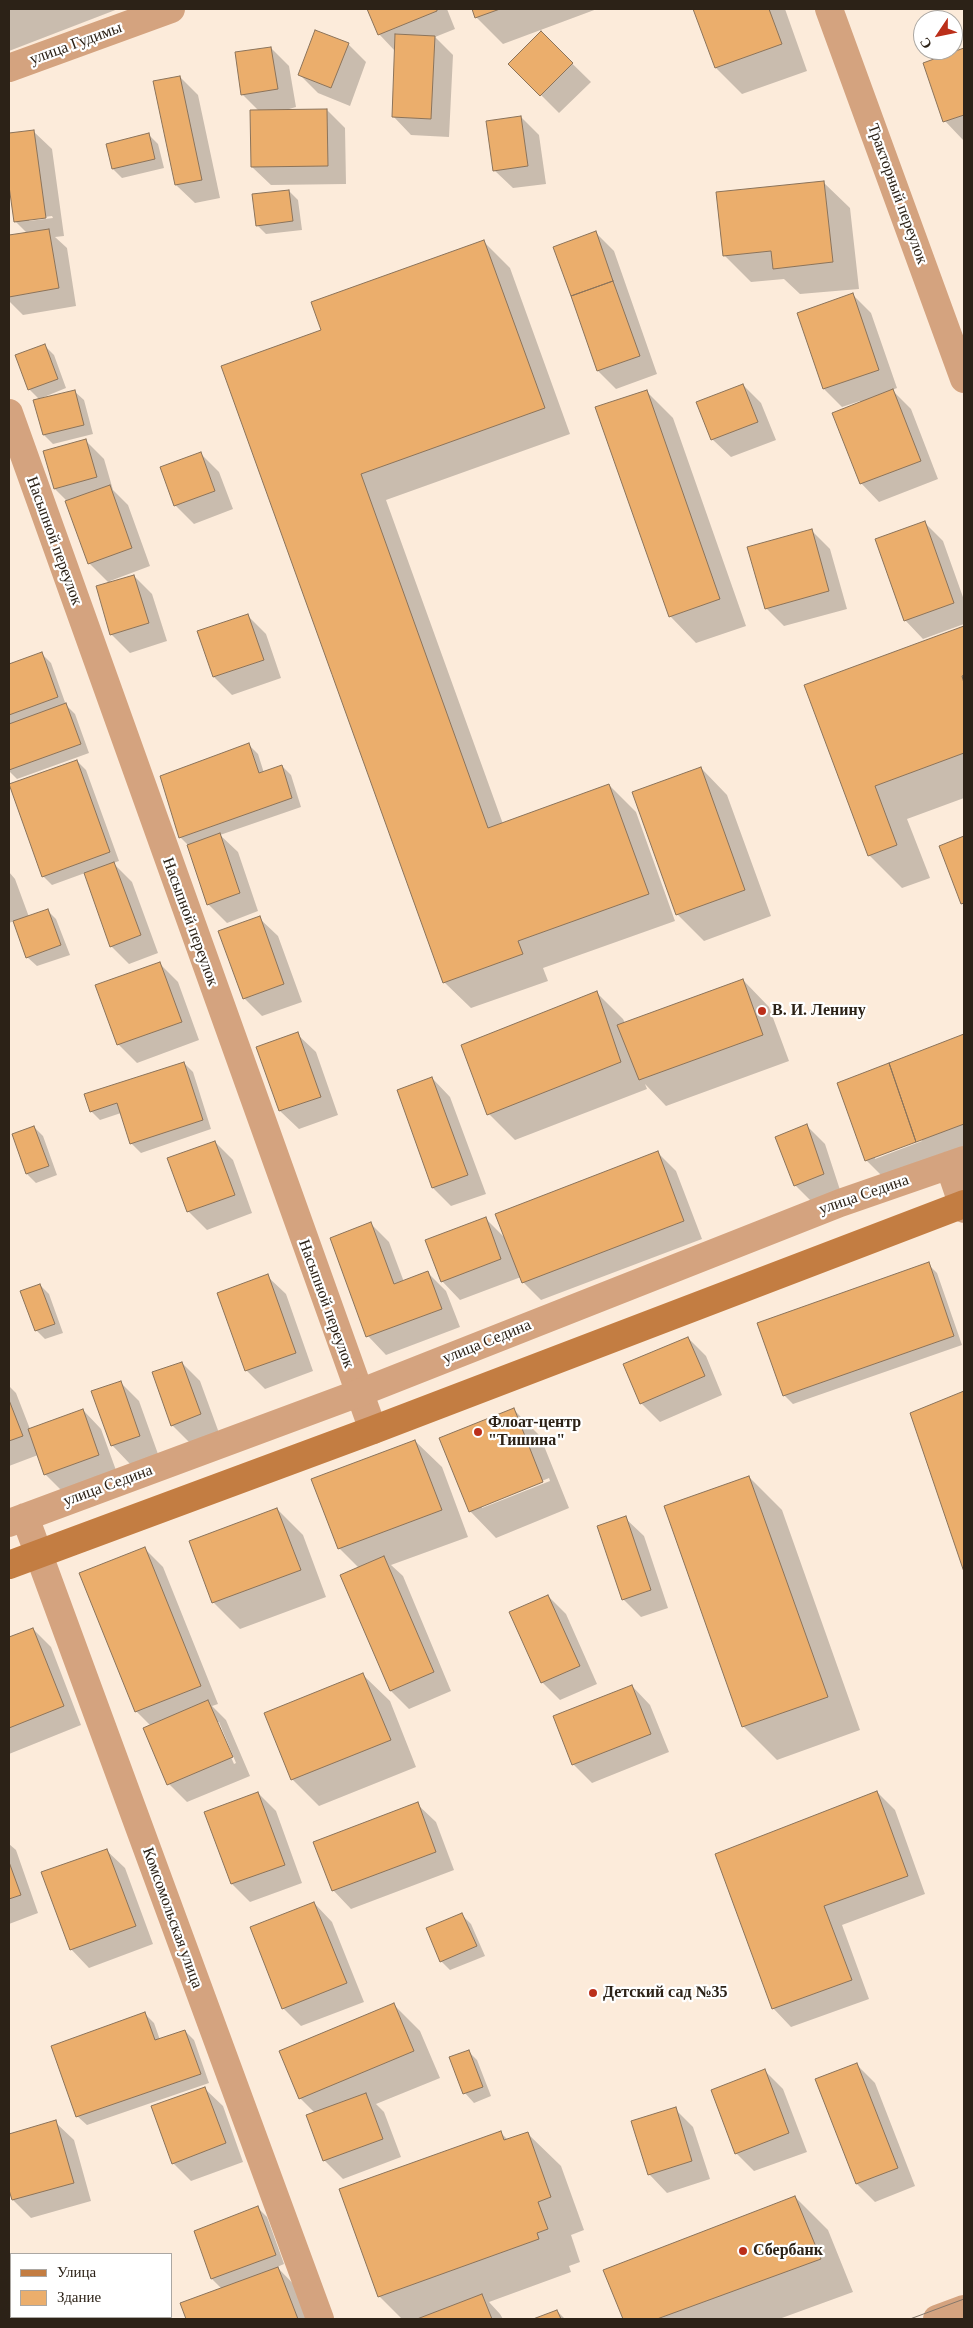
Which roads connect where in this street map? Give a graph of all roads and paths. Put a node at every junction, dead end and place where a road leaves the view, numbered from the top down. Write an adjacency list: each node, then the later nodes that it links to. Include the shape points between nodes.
1 (171, 9): 3 (street, улица Гудимы)
2 (829, 9): 4 (street, Тракторный переулок)
3 (9, 68)
4 (964, 379)
5 (9, 413): 8 (street, Насыпной переулок)
6 (957, 1163): 7 (street); 8 (street, улица Седина, via 840,1203)
7 (964, 1206): 9 (main road)
8 (358, 1393): 9 (street, Насыпной переулок); 10 (street, улица Седина)
9 (373, 1430): 11 (main road)
10 (17, 1520): 11 (street, Комсомольская улица)
11 (38, 1554): 12 (main road); 14 (street, Комсомольская улица)
12 (9, 1564)
13 (964, 2309): 15 (street)
14 (320, 2319)
15 (936, 2319)

